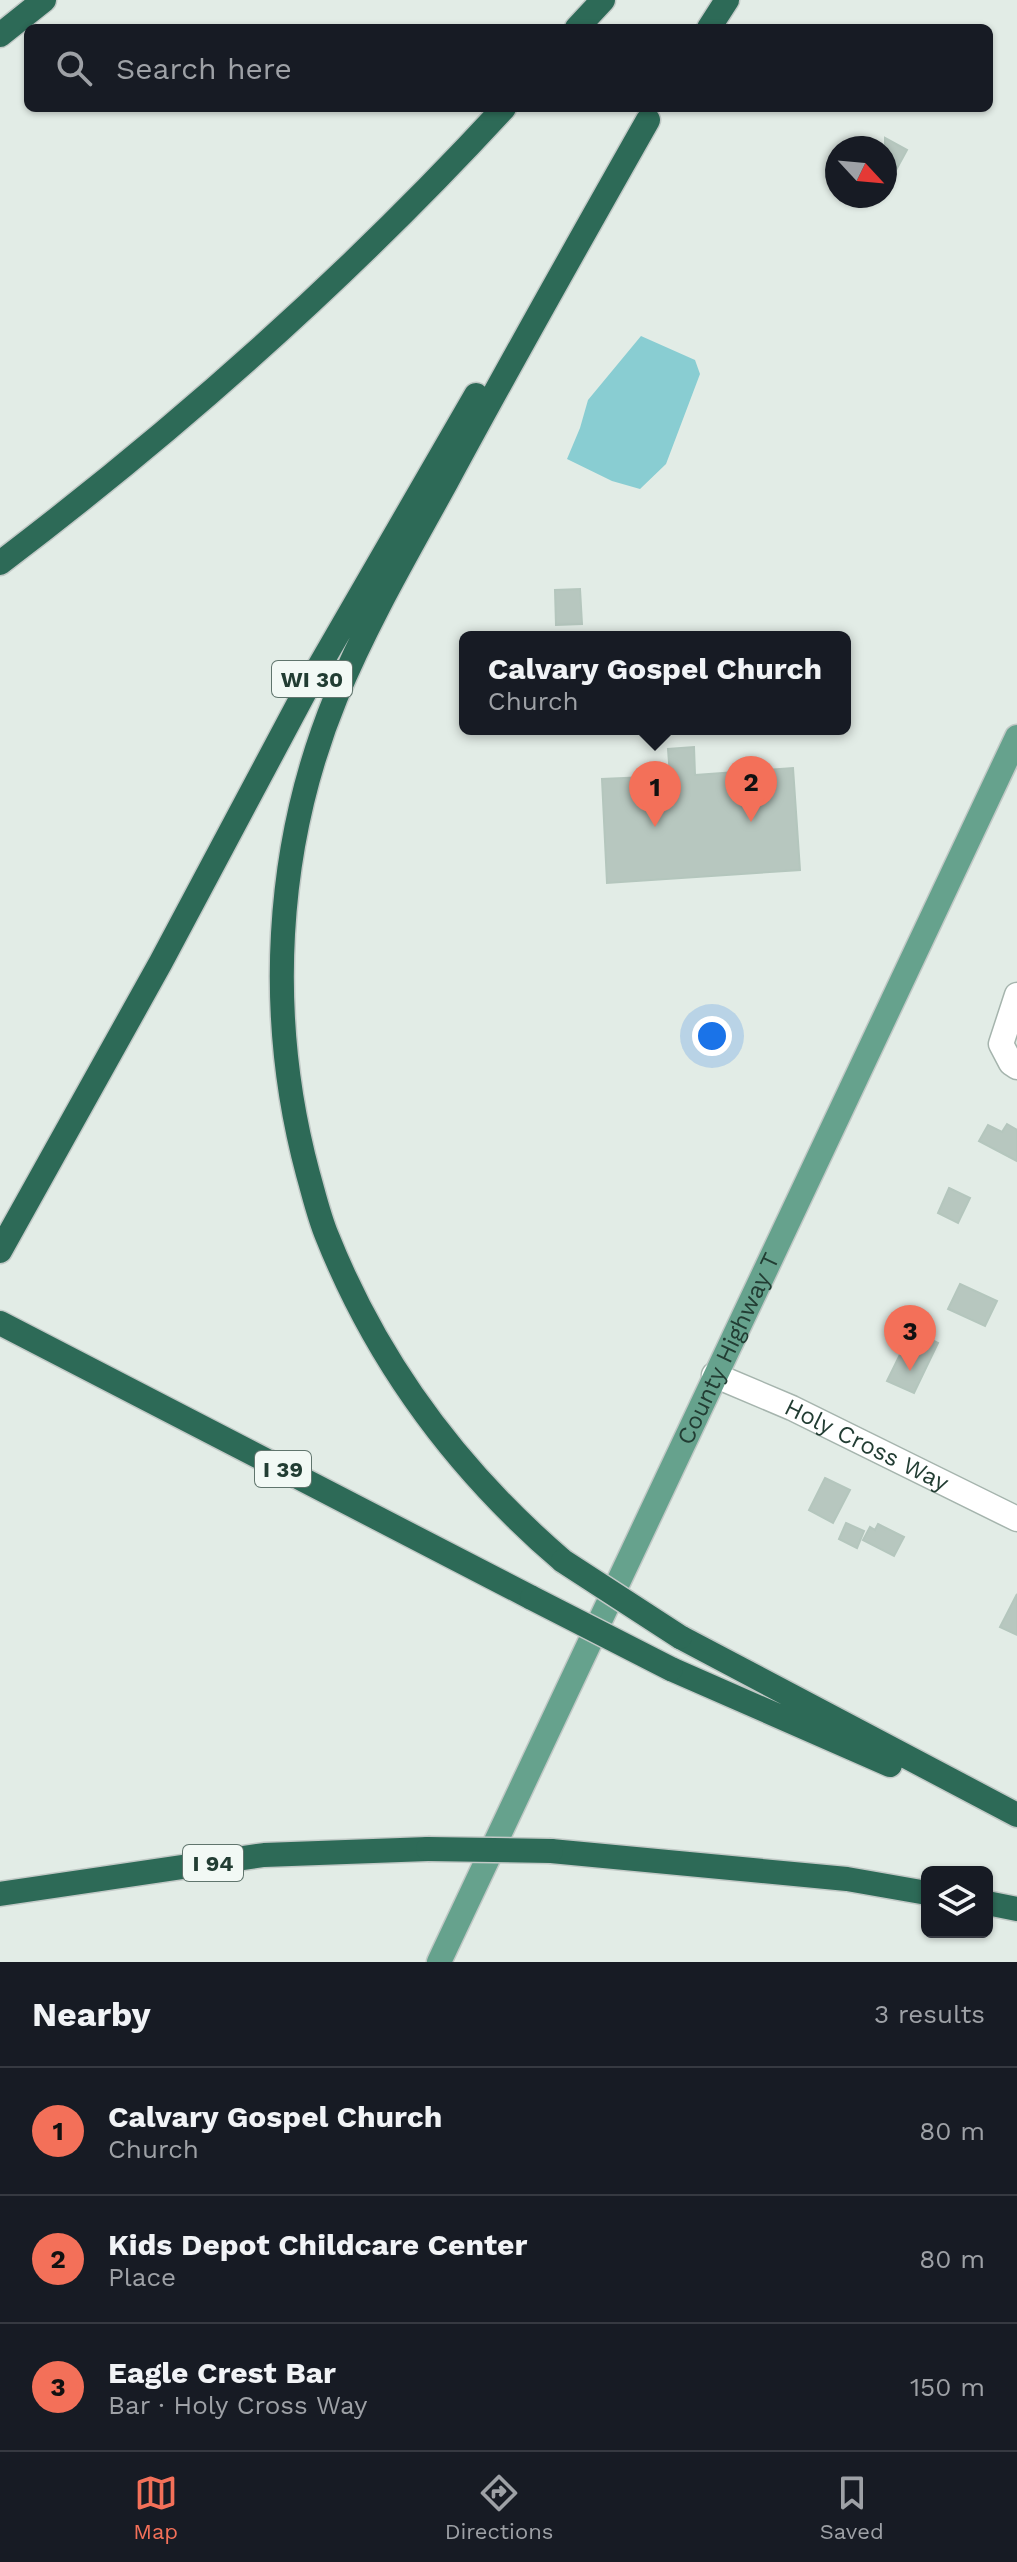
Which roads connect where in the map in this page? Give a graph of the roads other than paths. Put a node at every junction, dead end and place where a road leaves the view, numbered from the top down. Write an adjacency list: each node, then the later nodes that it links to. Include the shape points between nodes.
1 (44, 0): 6 (highway)
2 (603, 0): 4 (highway)
3 (727, 0): 5 (highway)
4 (581, 24)
5 (712, 24)
6 (0, 35)
7 (500, 112): 9 (highway, via 278,334 107,481)
8 (652, 114): 13 (highway, WI 30, via 424,481); 17 (highway, bridge, via 376,611 321,740 301,807 281,961 288,1076 302,1152 325,1232 375,1338 410,1395 491,1495 563,1561 680,1637)
9 (0, 563)
10 (1017, 737): 15 (main road, County Highway T)
11 (1013, 1005): 12 (street, via 1001,1044)
12 (1017, 1067)
13 (0, 1251)
14 (0, 1323): 18 (highway, I 39, bridge, via 671,1669)
15 (714, 1375): 16 (street, Holy Cross Way); 23 (main road, County Highway T)
16 (1017, 1519)
17 (1017, 1815)
18 (1017, 1821)
19 (921, 1892): 20 (highway, I 94, bridge, via 847,1879 551,1851 428,1849 264,1855)
20 (0, 1894)
21 (993, 1904): 22 (highway)
22 (1017, 1909)
23 (439, 1962)

